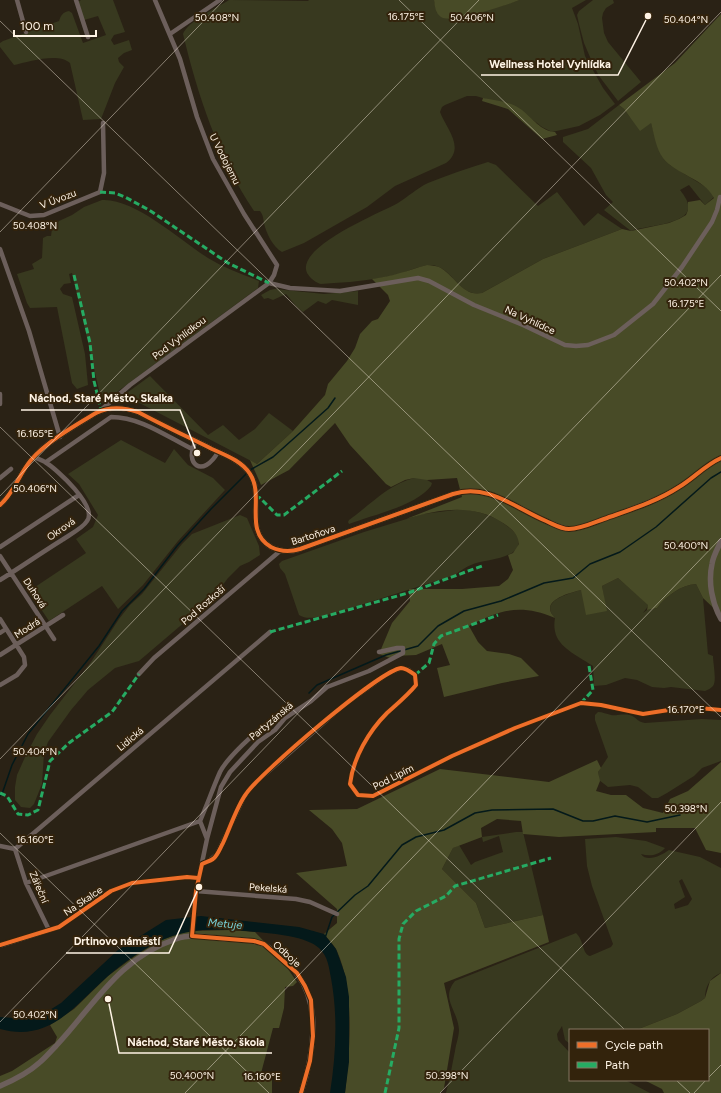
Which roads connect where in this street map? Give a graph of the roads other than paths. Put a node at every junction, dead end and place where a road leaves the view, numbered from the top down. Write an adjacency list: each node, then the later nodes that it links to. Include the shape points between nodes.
1 (17, 0): 5 (street)
2 (76, 0): 7 (street)
3 (155, 0): 6 (street, U Vodojemu)
4 (220, 0): 6 (street)
5 (26, 32)
6 (170, 34): 12 (street, U Vodojemu, via 213,159 277,265)
7 (88, 37)
8 (103, 123): 10 (street, V Úvozu, via 104,173 100,192 44,215 30,216)
9 (720, 197): 12 (street, Na Vyhlídce, via 712,222 653,304 614,335 588,345 565,345 474,305 430,281 418,278 340,291 290,288)
10 (0, 204)
11 (0, 249): 16 (street, via 29,331)
12 (269, 283): 15 (street, Pod Vyhlídkou)
13 (0, 394): 14 (street)
14 (0, 404)
15 (101, 410): 16 (street, Bartoňova); 17 (street, Bartoňova, via 130,410)
16 (60, 437): 20 (street, Bartoňova)
17 (196, 441): 18 (street); 19 (street, Bartoňova)
18 (192, 449): 19 (street, via 192,461 202,467 209,465); 22 (street, via 134,420 111,417)
19 (218, 452): 29 (street, Bartoňova, via 240,464 251,474 258,533 268,545)
20 (34, 457): 22 (street, Okrová); 26 (street, Bartoňova)
21 (721, 458): 29 (street, Bartoňova, via 664,496 572,529 552,524 485,493 468,491 453,494 300,549)
22 (46, 462): 25 (street, Okrová, via 67,480)
23 (11, 469): 24 (street)
24 (0, 478)
25 (79, 495): 28 (street); 31 (street, Okrová, via 88,509 87,521)
26 (0, 505)
27 (721, 541): 35 (street, via 711,565 710,583)
28 (0, 547)
29 (280, 551): 44 (street, Pod Rozkoší, via 154,658)
30 (0, 556): 31 (street, Duhová)
31 (11, 573): 32 (street); 36 (street, Duhová)
32 (0, 580)
33 (63, 615): 36 (street, Modrá)
34 (0, 619): 37 (street)
35 (721, 619)
36 (46, 626): 40 (street, Duhová); 41 (street, Modrá)
37 (6, 629): 39 (street); 41 (street)
38 (270, 632): 51 (street, Lidická)
39 (0, 633)
40 (54, 639)
41 (16, 645): 43 (street, Modrá); 45 (street, via 24,657 25,665 17,675)
42 (379, 652): 49 (street, Partyzánská, via 403,648 403,654 369,671 327,687 285,718 230,772 222,787)
43 (0, 655)
44 (139, 674)
45 (0, 685)
46 (721, 710): 52 (street, Pod Lipím, via 688,708 643,714 581,703 501,734 373,796 358,795 350,784 351,774 370,733 416,685 415,675 402,668 389,673 344,705 254,784 245,795 217,854)
47 (268, 723): 48 (street, Partyzánská, via 259,729 220,771)
48 (200, 821): 49 (street); 54 (street)
49 (207, 839): 52 (street)
50 (0, 846): 51 (street)
51 (15, 850): 54 (street, Zářeční)
52 (202, 864): 53 (street)
53 (198, 878): 55 (street); 57 (street, Na Skalce, via 132,883 111,891 59,927)
54 (26, 883): 57 (street, Zářeční)
55 (196, 891): 56 (street, Pekelská, via 296,899); 58 (street)
56 (337, 914)
57 (49, 930): 59 (street, Na Skalce)
58 (192, 934): 60 (street, Odboje, via 159,946 124,968 39,1064); 61 (street, Odboje, via 264,944 297,973 311,1000 313,1036 310,1061)
59 (2, 945)
60 (0, 1086)
61 (301, 1093)

